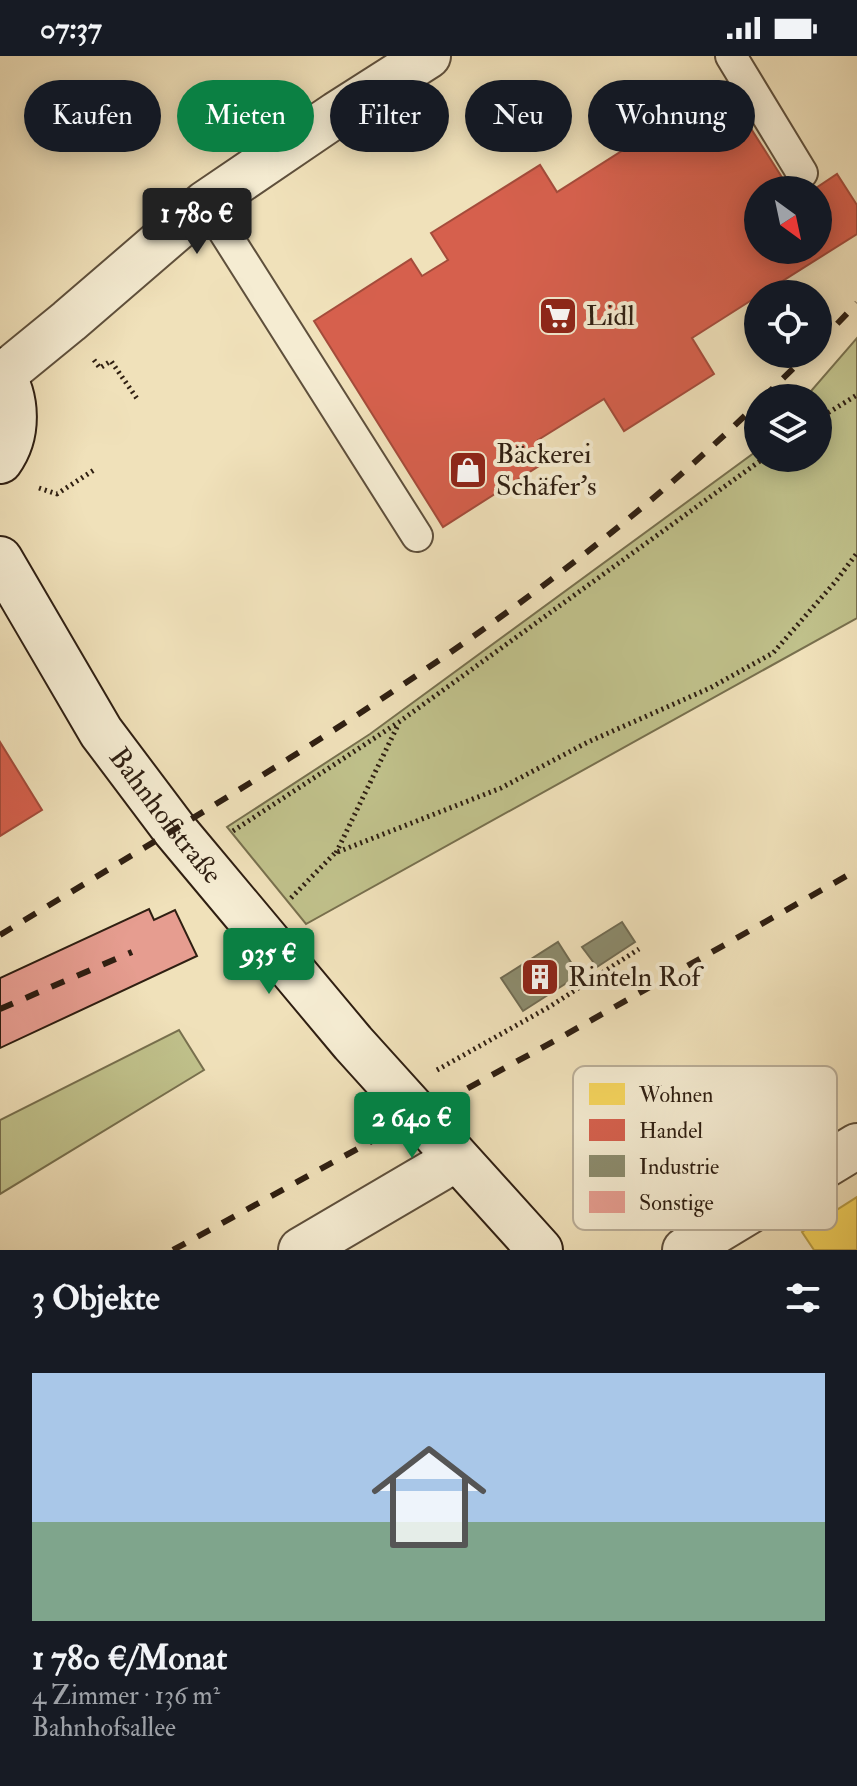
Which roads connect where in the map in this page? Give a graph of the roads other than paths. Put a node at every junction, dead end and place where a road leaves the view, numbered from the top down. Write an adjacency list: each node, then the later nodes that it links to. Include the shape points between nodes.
1 (428, 56): 4 (main road)
2 (731, 56): 3 (lane)
3 (802, 173)
4 (206, 203): 5 (main road); 7 (lane)
5 (1, 373): 6 (main road, via 13,400 14,426)
6 (0, 461)
7 (417, 536)
8 (0, 559): 11 (main road, Bahnhofstraße, via 101,732 196,856)
9 (857, 1146): 10 (main road)
10 (837, 1158)
11 (456, 1159): 13 (main road, Bahnhofstraße); 14 (main road)
12 (718, 1230): 15 (main road)
13 (536, 1249)
14 (301, 1250)
15 (685, 1250)

